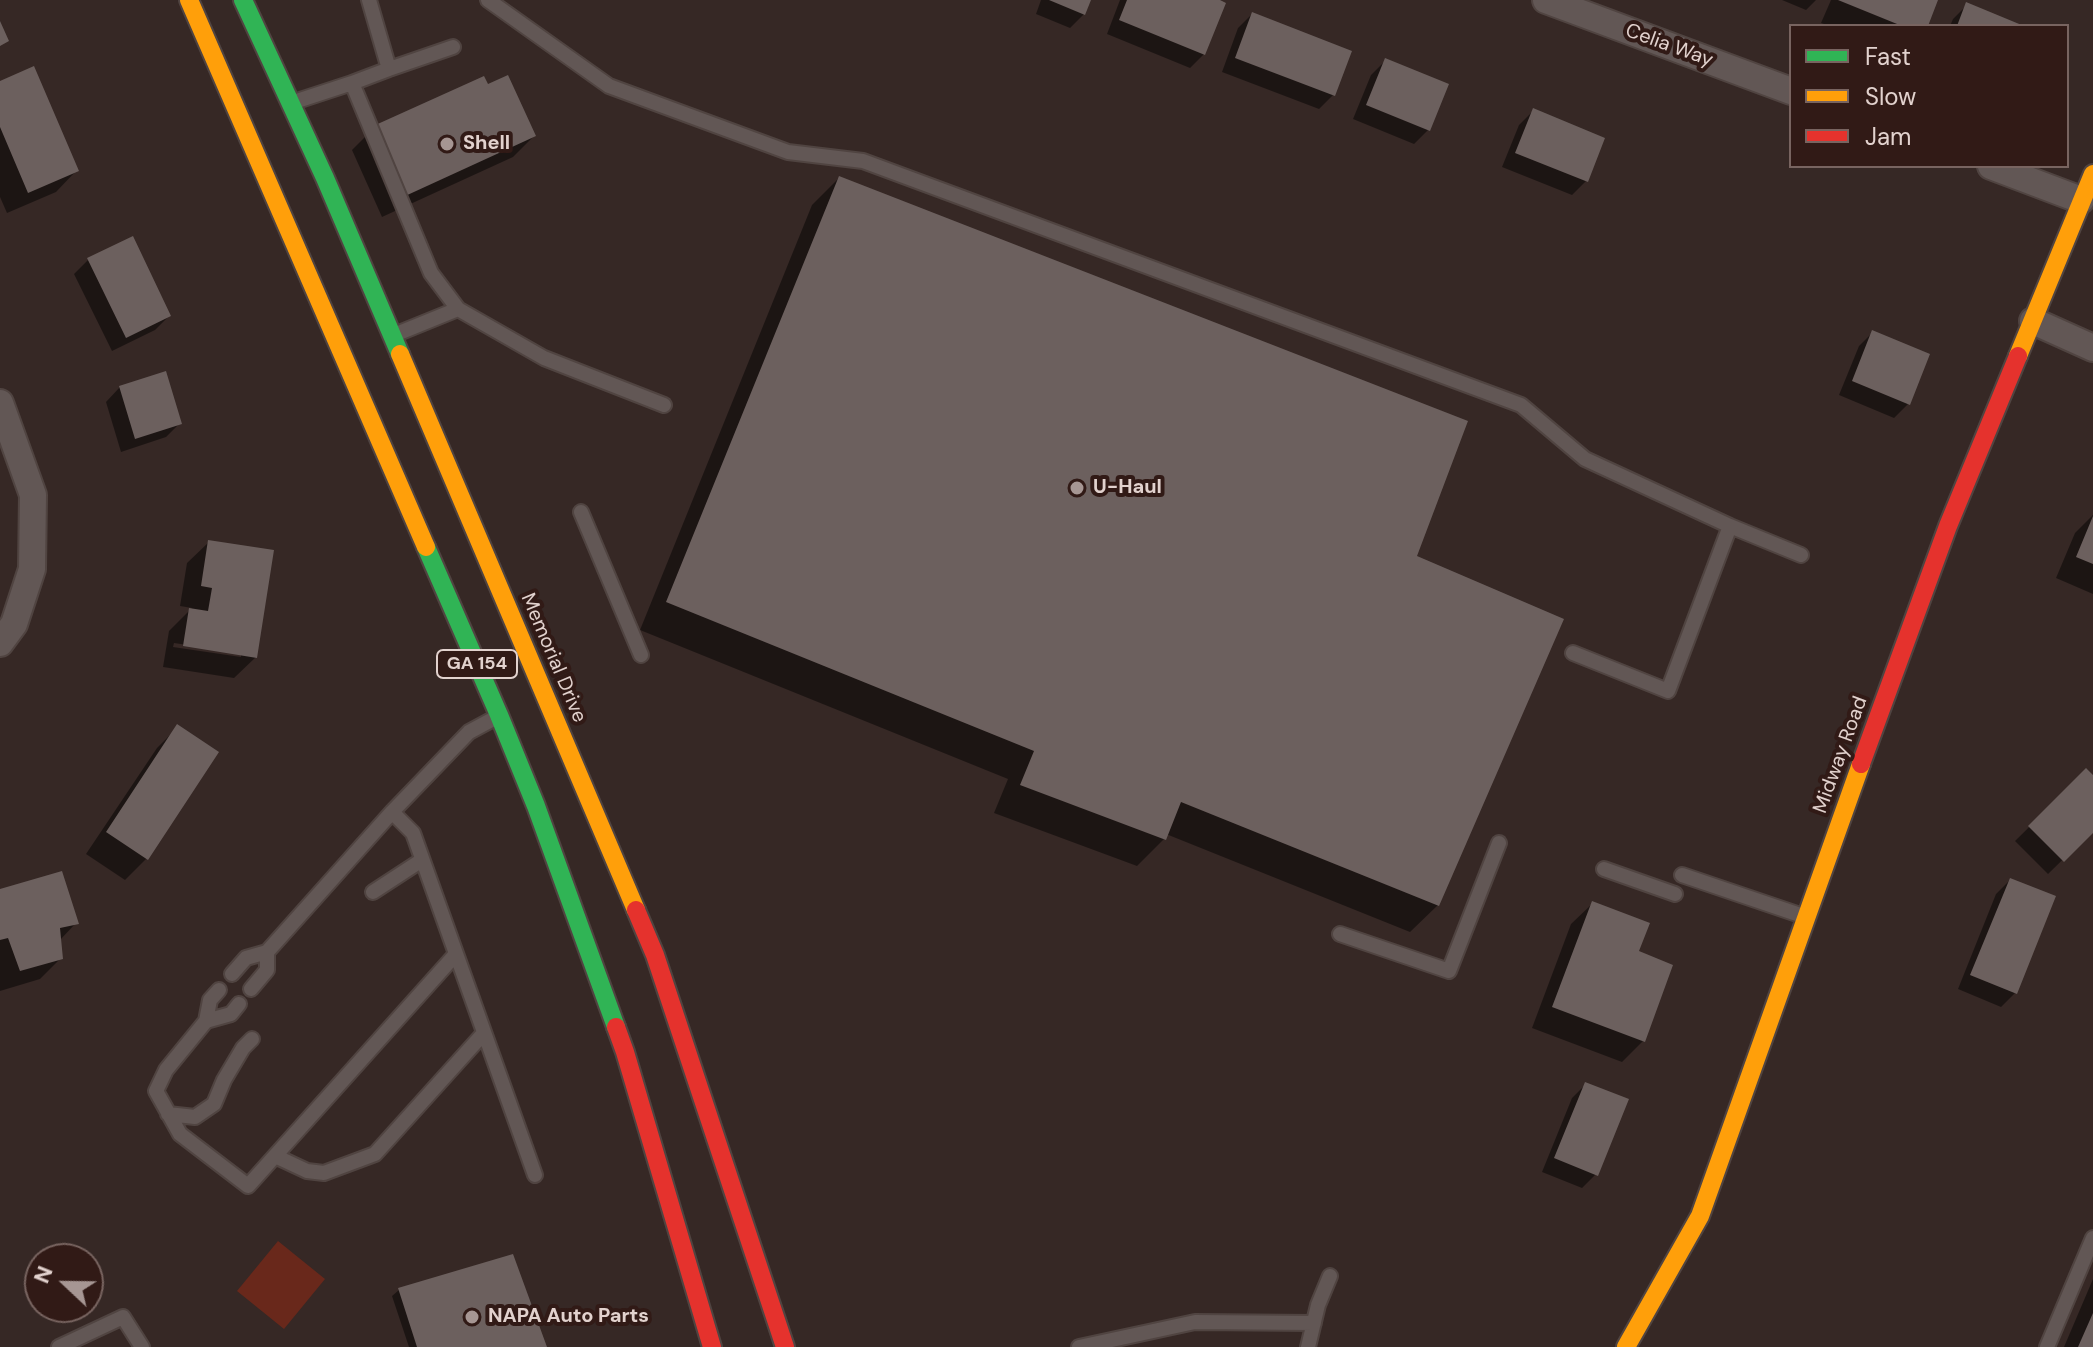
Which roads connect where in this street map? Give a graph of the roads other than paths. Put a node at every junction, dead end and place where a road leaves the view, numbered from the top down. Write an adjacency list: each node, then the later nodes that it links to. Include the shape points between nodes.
1 (189, 0): 26 (main road, GA 154)
2 (243, 0): 10 (main road, Memorial Drive / GA 154)
3 (369, 0): 7 (lane)
4 (488, 0): 21 (lane, via 609,86 788,152 863,161 1521,405 1585,459)
5 (1546, 0): 9 (street, Celia Way)
6 (453, 47): 7 (lane)
7 (389, 69): 8 (lane)
8 (352, 83): 10 (lane); 14 (lane, via 431,273)
9 (1789, 90)
10 (291, 103): 16 (main road, Memorial Drive / GA 154)
11 (1996, 168): 13 (street)
12 (2093, 174): 13 (main road, Midway Road)
13 (2081, 200): 15 (main road, Midway Road)
14 (458, 309): 16 (lane); 19 (lane, via 544,358)
15 (2033, 321): 17 (street); 34 (main road, Midway Road, via 1948,526)
16 (393, 335): 55 (main road, Memorial Drive / GA 154, via 655,955)
17 (2093, 348)
18 (0, 403): 23 (street, via 33,495 32,569 14,624)
19 (664, 405)
20 (581, 512): 25 (lane)
21 (1730, 526): 22 (lane); 24 (lane, via 1668,691)
22 (1801, 555)
23 (0, 643)
24 (1573, 653)
25 (641, 655)
26 (499, 715): 27 (lane, via 469,732); 54 (main road, GA 154, via 625,1052)
27 (392, 812): 29 (lane, via 413,833); 36 (lane)
28 (1499, 843): 35 (lane, via 1449,971)
29 (422, 860): 32 (lane); 37 (lane)
30 (1604, 869): 33 (lane)
31 (1682, 875): 34 (lane)
32 (373, 892)
33 (1675, 894)
34 (1805, 917): 57 (main road, Midway Road, via 1700,1216)
35 (1340, 934)
36 (267, 952): 38 (lane, via 246,958); 39 (lane, via 267,970)
37 (456, 954): 43 (lane); 46 (lane)
38 (232, 974)
39 (251, 989)
40 (219, 990): 42 (lane, via 210,1000)
41 (239, 1004): 42 (lane, via 231,1014)
42 (206, 1021): 45 (lane, via 166,1070 156,1091)
43 (484, 1033): 46 (lane, via 375,1154 324,1173); 47 (lane)
44 (252, 1039): 45 (lane, via 214,1104 195,1117)
45 (168, 1114): 46 (lane, via 180,1134 248,1186)
46 (275, 1156)
47 (535, 1175)
48 (2093, 1238): 58 (lane)
49 (1330, 1276): 50 (lane)
50 (1314, 1323): 51 (lane, via 1195,1322); 56 (lane)
51 (1085, 1346)
52 (59, 1347): 53 (lane, via 123,1317)
53 (142, 1347)
54 (712, 1347)
55 (785, 1347)
56 (1308, 1347)
57 (1626, 1347)
58 (2047, 1347)

